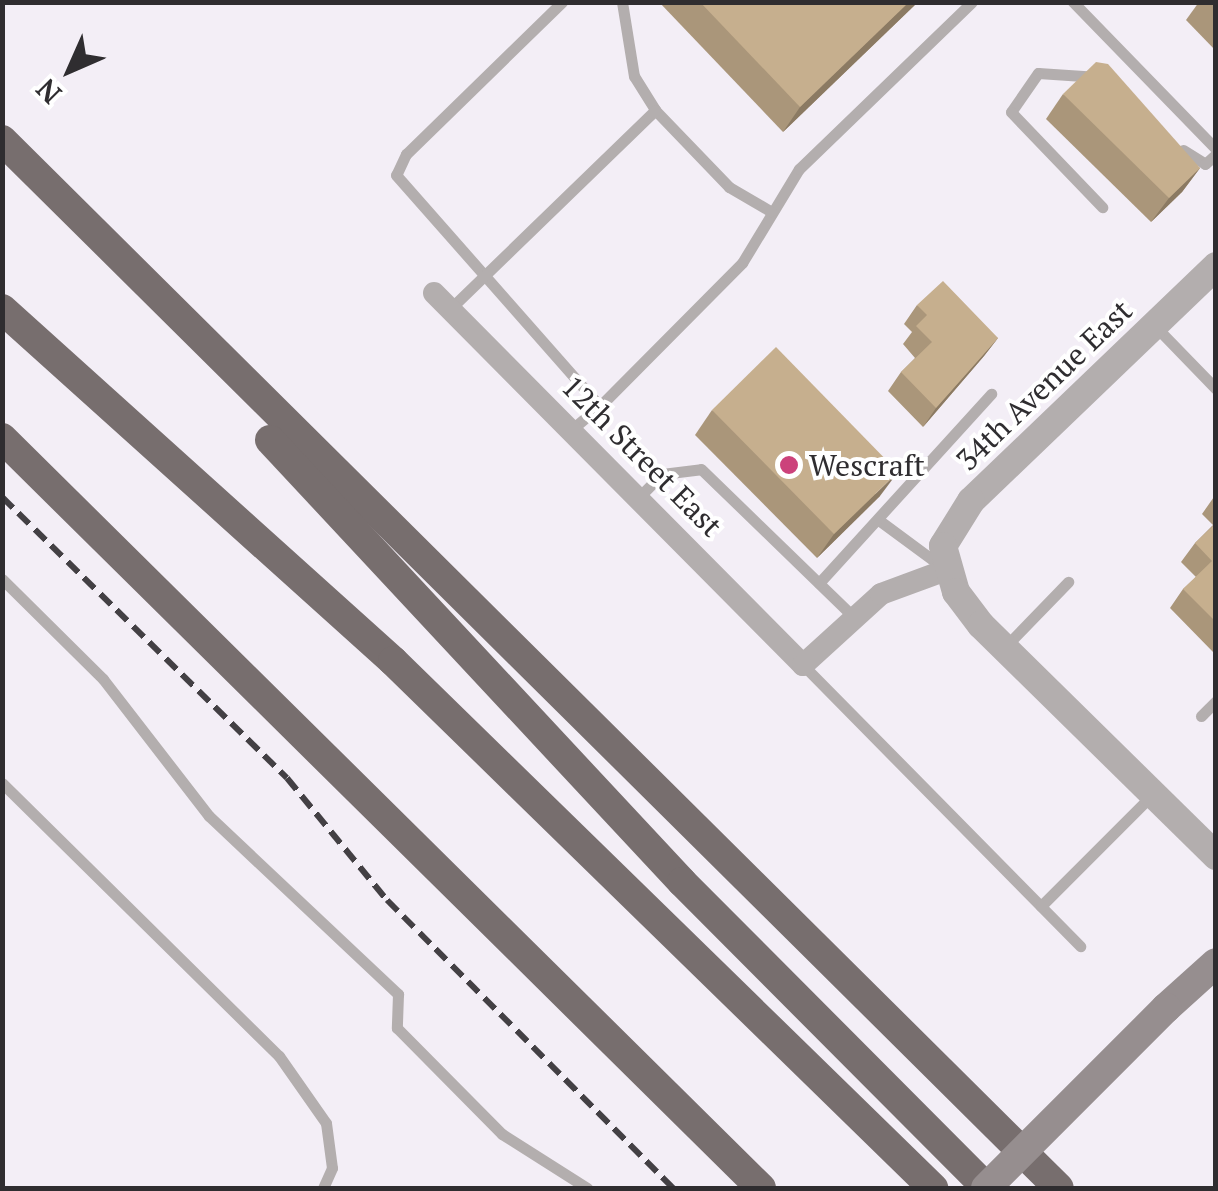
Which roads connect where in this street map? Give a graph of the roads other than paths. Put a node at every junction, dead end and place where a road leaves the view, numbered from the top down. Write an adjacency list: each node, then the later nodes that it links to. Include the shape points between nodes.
1 (562, 2): 13 (lane, via 406,154 396,174)
2 (622, 2): 6 (lane, via 634,76)
3 (972, 2): 11 (lane, via 799,170)
4 (1073, 2): 9 (lane)
5 (1111, 81): 10 (lane, via 1038,73 1011,112)
6 (655, 110): 11 (lane, via 729,186); 13 (lane)
7 (1173, 141): 9 (lane, via 1192,160)
8 (2, 143): 43 (highway, via 682,882); 44 (highway)
9 (1216, 151)
10 (1102, 207)
11 (770, 211): 19 (lane, via 742,262)
12 (1216, 266): 16 (street, 34th Avenue East)
13 (483, 270): 14 (lane); 19 (lane)
14 (442, 301): 20 (street, 12th Street East)
15 (2, 309): 42 (highway, via 393,660)
16 (1154, 326): 17 (lane); 24 (street, 34th Avenue East, via 970,500 944,546)
17 (1216, 389)
18 (992, 394): 23 (lane)
19 (600, 406): 20 (lane)
20 (572, 430): 22 (street, 12th Street East)
21 (2, 438): 41 (highway)
22 (639, 498): 26 (lane, via 662,474 701,469); 30 (street, 12th Street East)
23 (880, 521): 24 (lane); 26 (lane)
24 (946, 570): 28 (street, via 907,578); 29 (street)
25 (2, 579): 40 (lane, via 103,678 210,816 398,994 397,1028 502,1134)
26 (819, 582): 28 (lane)
27 (1068, 582): 29 (lane)
28 (854, 618): 30 (street)
29 (1004, 648): 34 (street)
30 (803, 665): 36 (lane)
31 (1216, 702): 32 (lane)
32 (1200, 716)
33 (2, 783): 39 (lane, via 280,1056 326,1123 332,1168)
34 (1153, 794): 35 (street); 36 (lane)
35 (1216, 856)
36 (1041, 906): 37 (lane)
37 (1080, 946)
38 (1216, 963): 43 (main road, bridge)
39 (324, 1188)
40 (588, 1188)
41 (761, 1188)
42 (933, 1188)
43 (987, 1188)
44 (1059, 1188)

